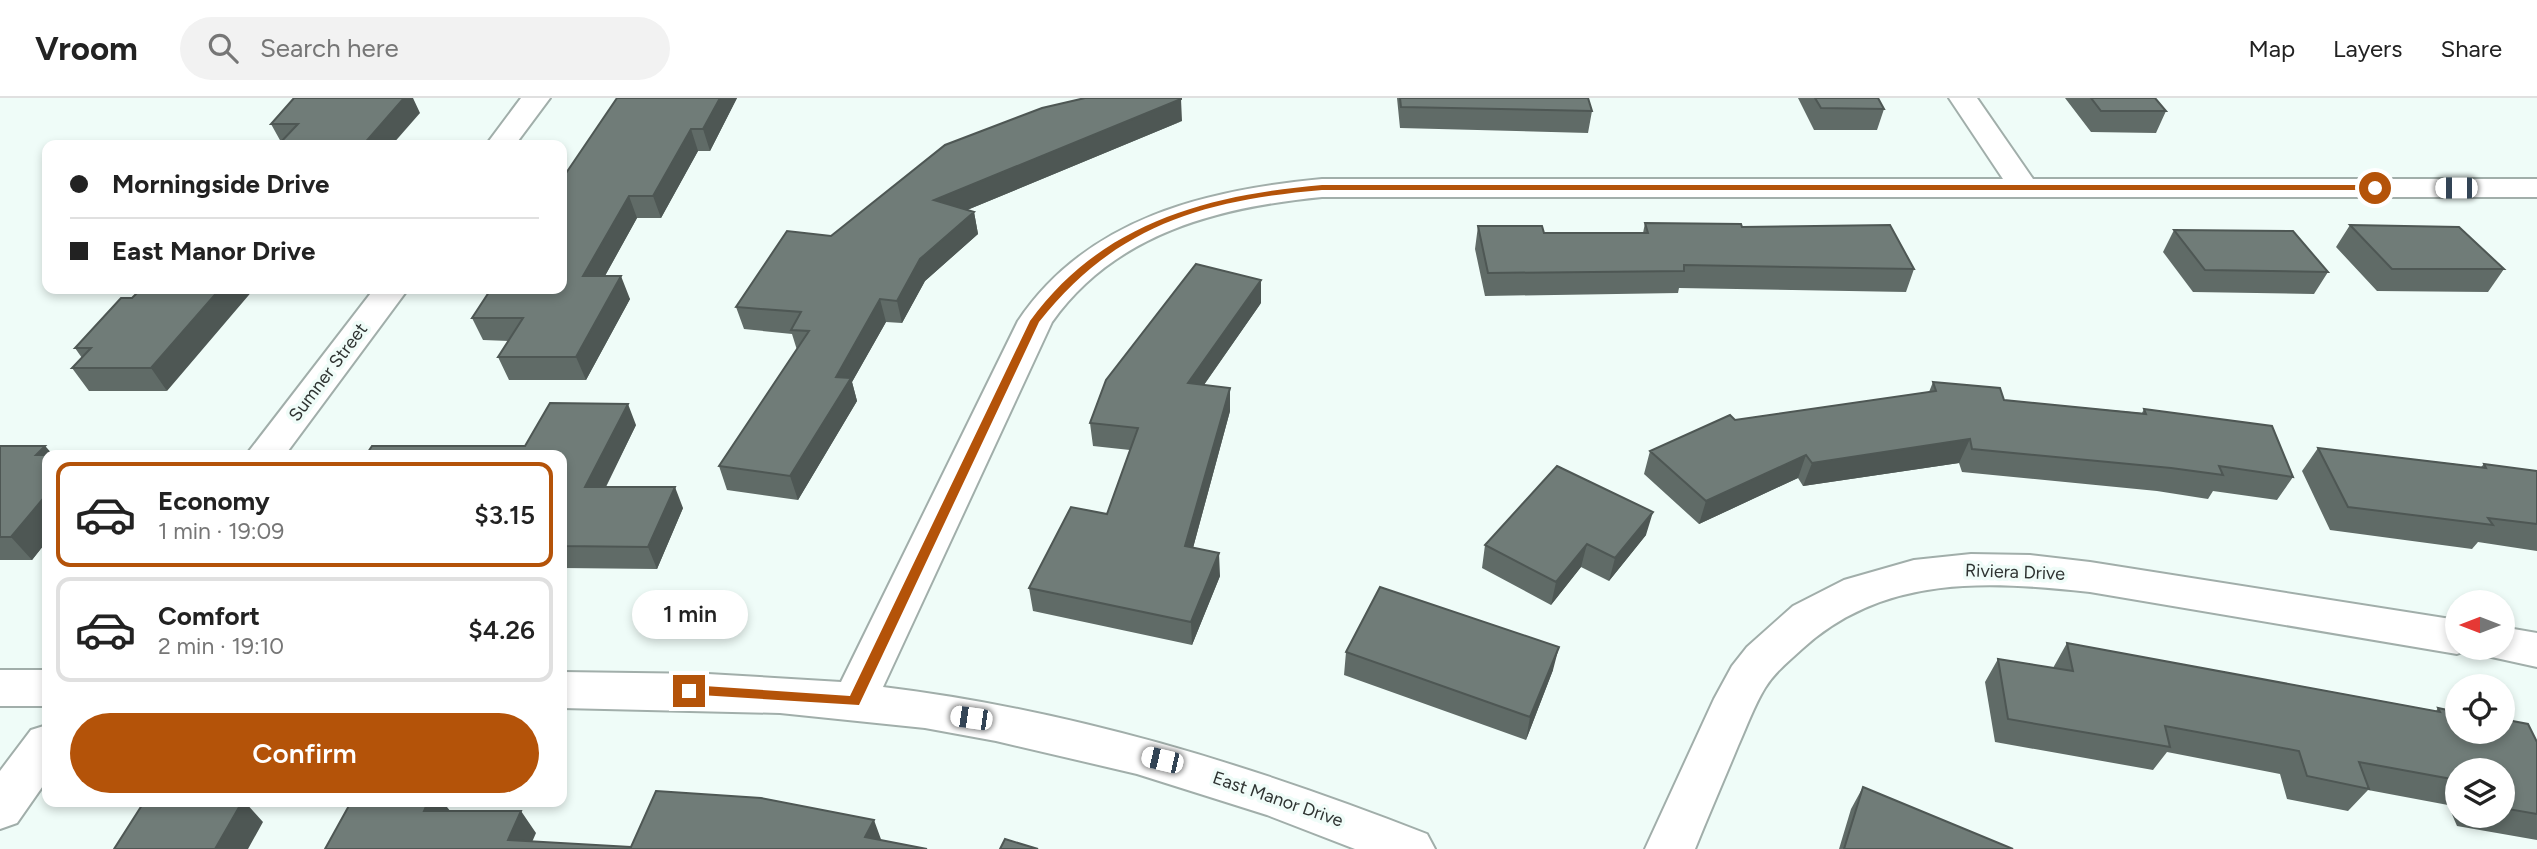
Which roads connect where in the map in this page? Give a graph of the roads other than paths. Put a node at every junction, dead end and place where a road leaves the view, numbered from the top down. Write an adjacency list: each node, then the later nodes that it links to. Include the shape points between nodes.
1 (536, 98): 3 (street)
2 (1963, 98): 4 (street)
3 (504, 140)
4 (2024, 188): 5 (street); 14 (street, via 1322,188 1247,197 1175,216 1132,235 1084,266 1035,321)
5 (2537, 188)
6 (387, 294): 7 (street, Sumner Street)
7 (269, 450)
8 (2445, 635): 18 (street, Riviera Drive, via 2051,570 1979,568 1913,575 1854,593 1803,621 1761,659 1737,695)
9 (2515, 646): 10 (street)
10 (2537, 650)
11 (0, 688): 12 (street)
12 (42, 688)
13 (567, 690): 14 (street, East Manor Drive, via 714,691)
14 (854, 701): 17 (street, East Manor Drive, via 995,722 1162,760 1314,810)
15 (42, 751): 16 (street)
16 (0, 808)
17 (1410, 849)
18 (1670, 849)

